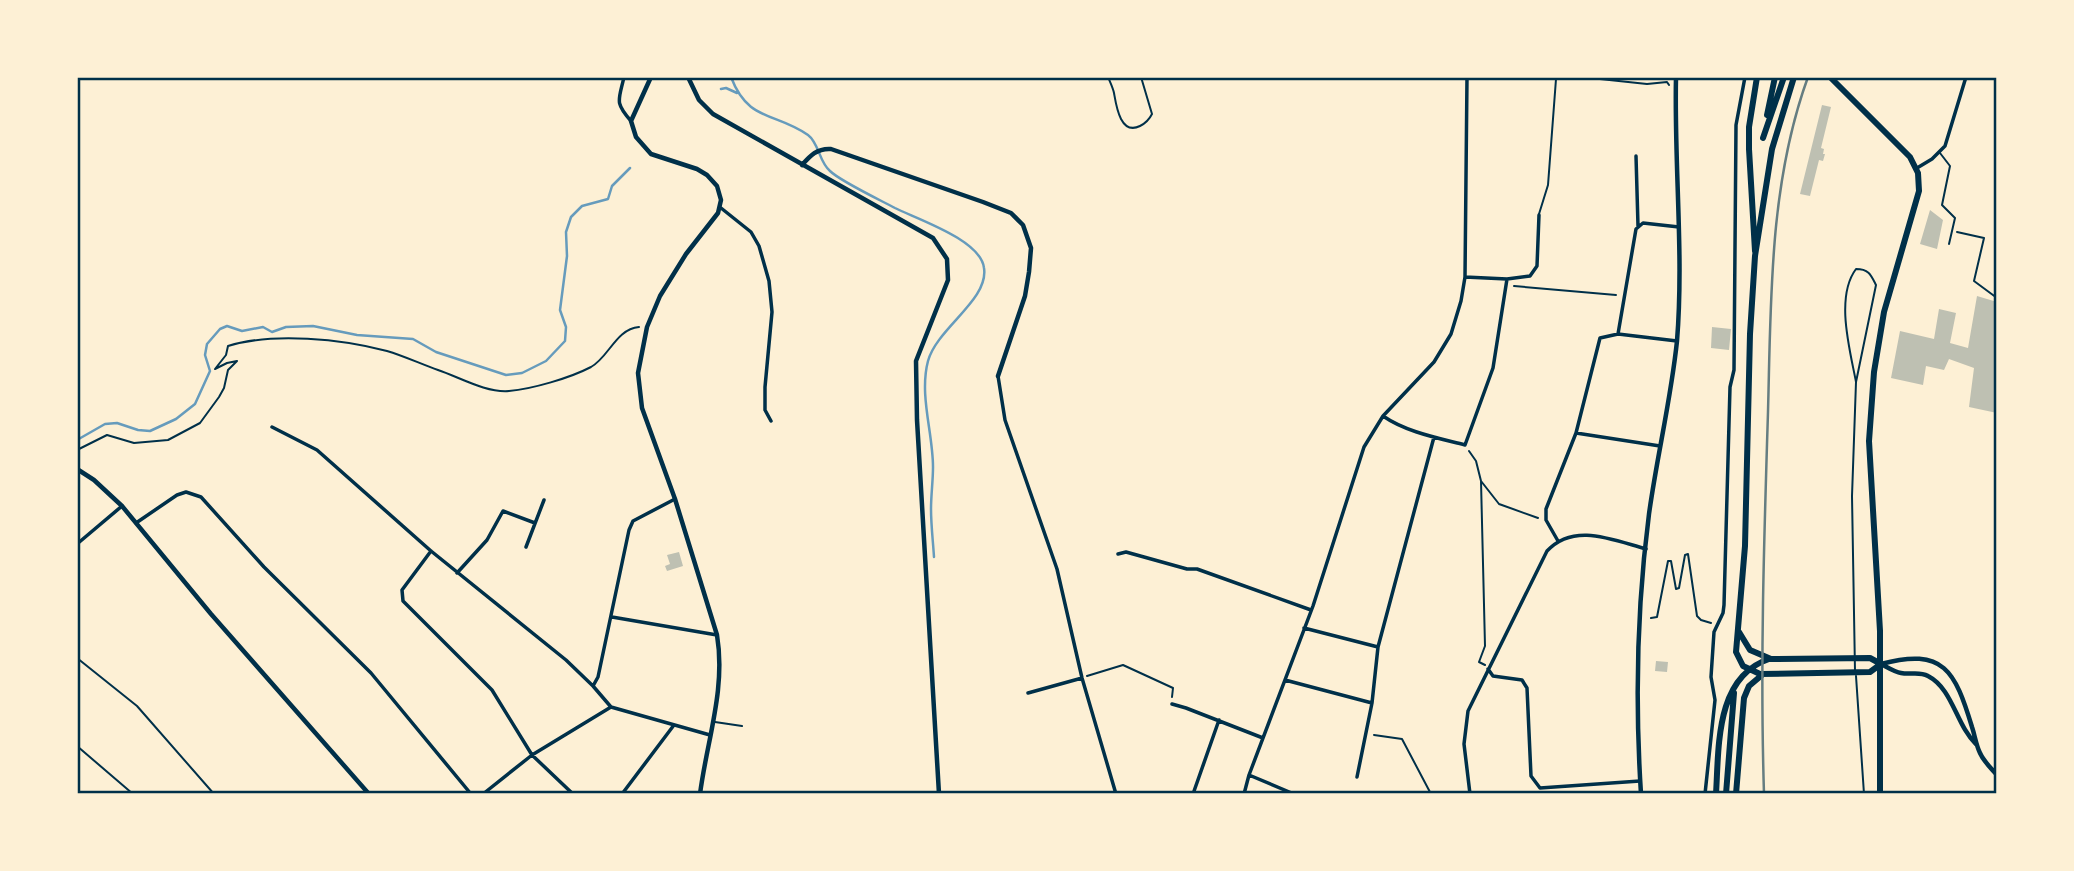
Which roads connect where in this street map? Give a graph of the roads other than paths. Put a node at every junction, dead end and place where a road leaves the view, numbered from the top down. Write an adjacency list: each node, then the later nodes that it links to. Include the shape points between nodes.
1 (624, 77): 16 (street, via 618,100)
2 (651, 77): 16 (street)
3 (688, 77): 19 (street, via 699,100 713,114)
4 (1108, 77): 5 (lane, via 1123,122 1135,128 1152,114)
5 (1142, 77)
6 (1467, 77): 27 (street)
7 (1676, 77): 24 (street)
8 (1745, 77): 97 (street, via 1738,104 1734,180 1734,359 1724,605 1714,632 1711,677 1715,700)
9 (1757, 77): 26 (main road, via 1749,127)
10 (1775, 77): 11 (main road, via 1763,138)
11 (1784, 77)
12 (1794, 77): 26 (main road, via 1772,149)
13 (1830, 77): 20 (main road)
14 (1966, 77): 17 (street, via 1949,139)
15 (1556, 79): 22 (lane, via 1548,185)
16 (632, 121): 21 (street, via 636,137 651,154 707,175 717,186)
17 (1940, 153): 20 (street); 25 (lane, via 1950,166 1942,205 1955,218)
18 (1636, 156): 23 (street)
19 (802, 165): 31 (street, via 812,154 831,149 1011,213 1023,225 1031,248 1029,272); 90 (street, via 933,238 947,259 948,280 916,362)
20 (1917, 167): 59 (main road, via 1919,191 1885,306 1869,441)
21 (720, 208): 34 (street, via 751,232 769,281 772,312 765,410); 40 (street, via 660,296 640,354 642,408)
22 (1539, 215): 28 (street, via 1537,266 1530,276)
23 (1638, 226): 24 (street); 29 (street)
24 (1679, 228): 30 (street)
25 (1949, 244)
26 (1755, 256): 55 (main road)
27 (1465, 277): 28 (street); 33 (street, via 1451,334 1434,362)
28 (1507, 279): 37 (street, via 1493,368 1465,445)
29 (1618, 334): 30 (street); 36 (street, via 1600,338)
30 (1676, 341): 38 (street)
31 (998, 376): 63 (street, via 1005,420 1057,569)
32 (1856, 382): 32 (lane, via 1876,285 1864,269 1857,269 1850,278 1845,321); 101 (lane, via 1852,496 1856,691)
33 (1383, 416): 37 (street); 52 (street, via 1360,455)
34 (771, 421)
35 (272, 426): 49 (street, via 317,450)
36 (1576, 433): 38 (street); 45 (street, via 1546,509 1546,520)
37 (1434, 437): 57 (street)
38 (1660, 446): 48 (street)
39 (77, 469): 42 (street)
40 (675, 499): 53 (street, via 633,521); 56 (street)
41 (544, 500): 44 (street)
42 (122, 506): 43 (street); 46 (street)
43 (136, 523): 84 (street); 85 (street, via 177,495 186,492 201,497 371,673)
44 (535, 523): 47 (street); 51 (street, via 503,511 487,540)
45 (1558, 541): 48 (street, via 1592,535); 60 (street, via 1542,560)
46 (77, 544)
47 (526, 547)
48 (1646, 549): 82 (street, via 1639,663)
49 (431, 551): 51 (street); 78 (street, via 402,590 403,601 492,690)
50 (1118, 554): 52 (street, via 1196,569)
51 (457, 573): 65 (street)
52 (1311, 610): 54 (street)
53 (612, 617): 56 (street); 65 (street)
54 (1304, 628): 57 (street); 64 (street)
55 (1739, 632): 58 (main road, via 1750,650); 61 (main road, via 1736,652)
56 (717, 635): 72 (street, via 720,691)
57 (1378, 648): 68 (street)
58 (1771, 659): 59 (main road, via 1870,658); 61 (main road)
59 (1881, 664): 62 (main road, via 1870,672); 77 (street, via 1901,673 1929,676 1942,687); 77 (street, via 1916,658 1933,660 1947,670 1966,707); 102 (main road)
60 (1488, 669): 82 (street, via 1493,676 1522,680 1527,688 1531,776 1540,788); 95 (street, via 1468,711 1464,744)
61 (1748, 669): 62 (main road); 98 (main road, via 1726,706)
62 (1764, 674): 100 (main road, via 1749,686 1744,698)
63 (1083, 678): 66 (street); 83 (street)
64 (1285, 680): 68 (street); 76 (street)
65 (593, 686): 70 (street)
66 (1028, 693)
67 (1734, 693): 99 (main road)
68 (1372, 703): 81 (street)
69 (1172, 705): 71 (street)
70 (611, 707): 73 (street); 78 (street)
71 (1219, 720): 76 (street); 92 (street)
72 (714, 722): 74 (lane); 75 (street)
73 (674, 724): 75 (street); 88 (street)
74 (741, 726)
75 (711, 735): 89 (street)
76 (1263, 738): 79 (street)
77 (1976, 744): 80 (street)
78 (532, 755): 86 (street); 87 (street)
79 (1249, 775): 93 (street); 94 (street)
80 (1997, 775)
81 (1357, 777)
82 (1640, 781): 96 (street)
83 (1116, 793): 91 (street)
84 (369, 794)
85 (471, 794)
86 (483, 794)
87 (573, 794)
88 (622, 794)
89 (700, 794)
90 (939, 794)
91 (1108, 794)
92 (1193, 794)
93 (1244, 794)
94 (1294, 794)
95 (1470, 794)
96 (1641, 794)
97 (1705, 794)
98 (1716, 794)
99 (1726, 794)
100 (1736, 794)
101 (1864, 794)
102 (1880, 794)

